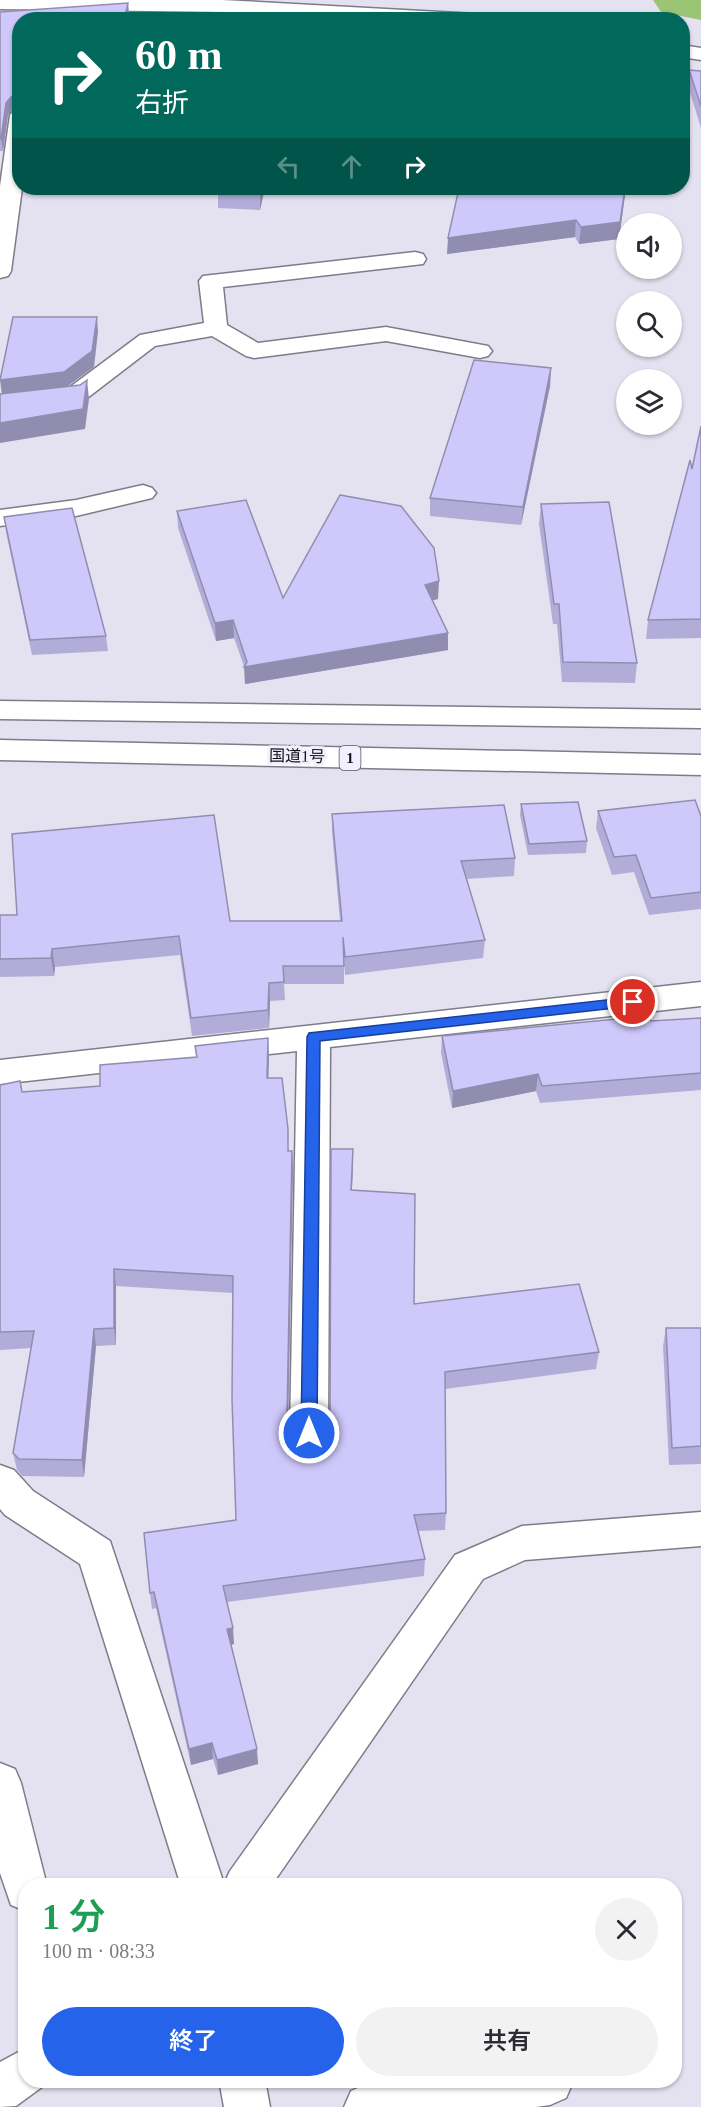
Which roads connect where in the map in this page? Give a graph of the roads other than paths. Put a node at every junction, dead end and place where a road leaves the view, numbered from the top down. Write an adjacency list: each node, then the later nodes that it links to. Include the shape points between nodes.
1 (0, 3): 2 (main road)
2 (33, 8): 3 (main road)
3 (187, 12)
4 (12, 164): 5 (main road)
5 (4, 212): 7 (main road)
6 (415, 260): 8 (main road, via 211,281)
7 (0, 271)
8 (216, 328): 9 (main road, via 254,351 386,333); 10 (main road, via 148,340 73,397)
9 (480, 351)
10 (0, 405)
11 (143, 493): 12 (main road, via 76,508)
12 (0, 518)
13 (0, 710): 14 (main road)
14 (701, 719)
15 (0, 750): 16 (main road, 国道1号 / 1)
16 (701, 765)
17 (701, 994): 18 (main road)
18 (314, 1037): 19 (main road); 20 (main road)
19 (0, 1072)
20 (309, 1433)
21 (0, 1482): 25 (main road, via 19,1503 96,1553)
22 (701, 1529): 26 (main road, via 522,1543 469,1567)
23 (0, 1783): 24 (main road)
24 (23, 1878)
25 (200, 1878)
26 (251, 1878)
27 (18, 2078): 30 (main road)
28 (243, 2088): 31 (main road)
29 (506, 2088): 32 (main road)
30 (0, 2090)
31 (247, 2107)
32 (367, 2107)

